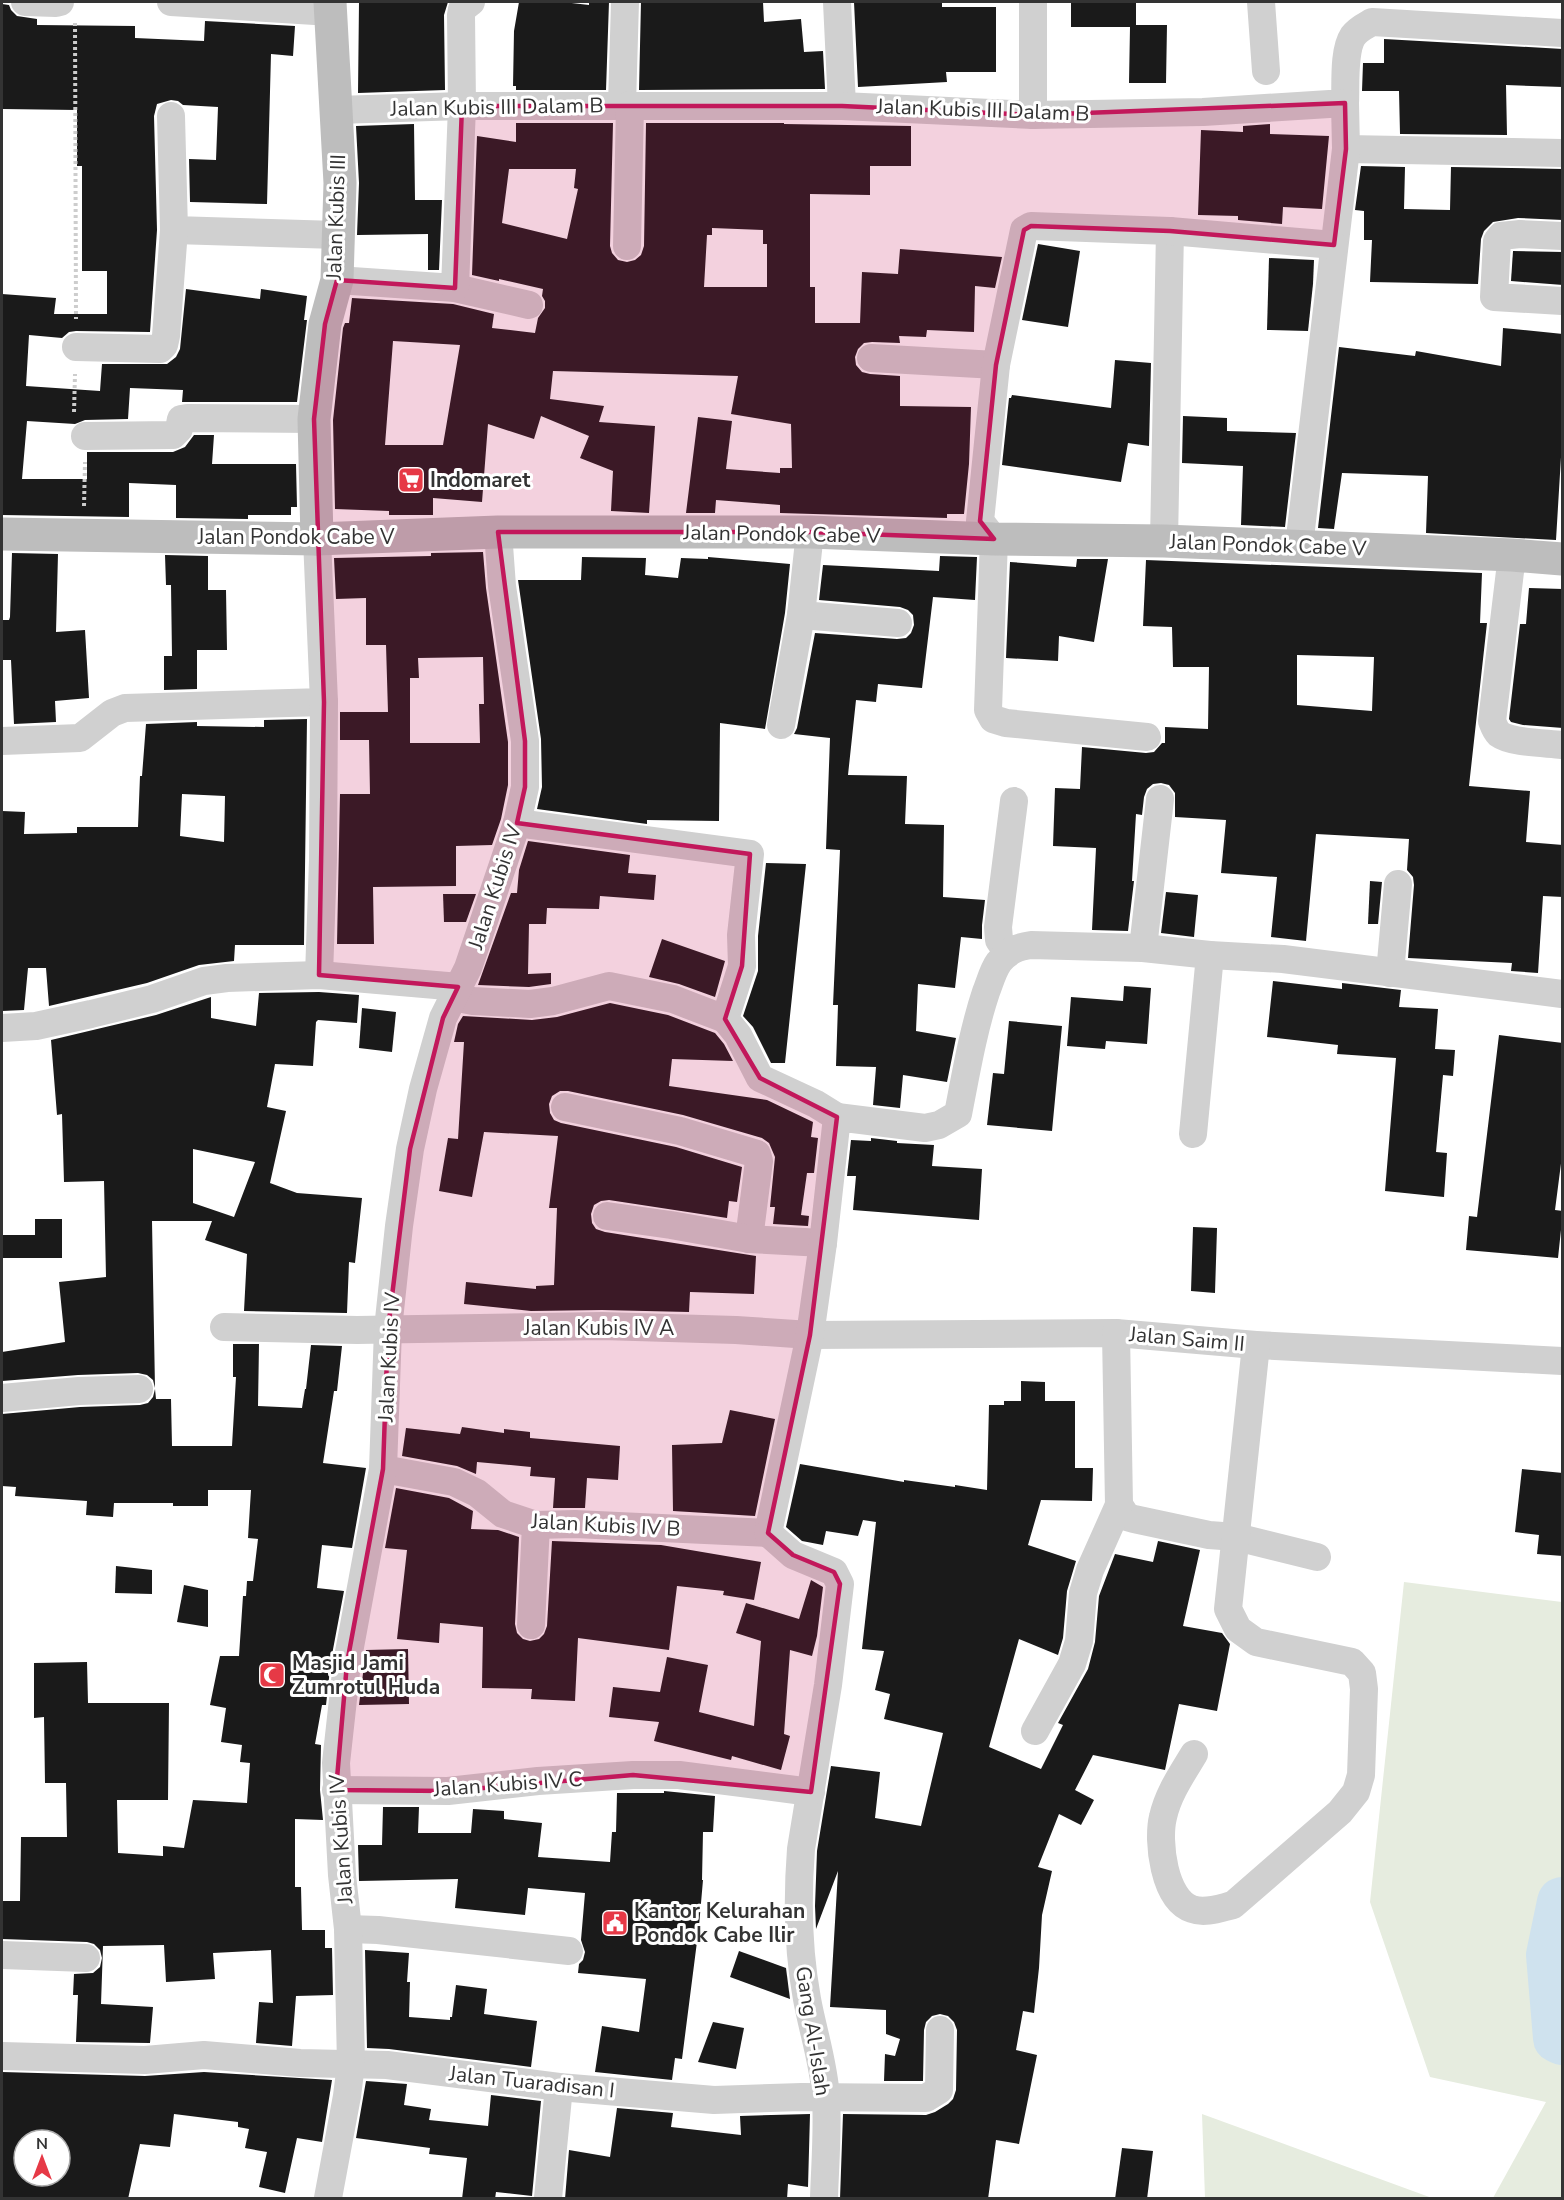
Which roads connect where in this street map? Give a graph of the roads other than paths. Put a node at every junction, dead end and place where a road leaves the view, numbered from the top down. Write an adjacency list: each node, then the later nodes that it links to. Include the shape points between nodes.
1 (25, 2): 9 (street, via 56,3)
2 (171, 2): 8 (street)
3 (471, 2): 14 (street, via 461,15)
4 (625, 2): 13 (street)
5 (837, 2): 15 (street)
6 (1033, 2): 17 (street)
7 (1262, 2): 11 (street)
8 (330, 7): 16 (street, Jalan Kubis III)
9 (68, 8)
10 (1563, 33): 12 (street, via 1372,22 1352,37 1347,52)
11 (1266, 71)
12 (1345, 103): 17 (street, Jalan Kubis III Dalam B, via 1203,112); 19 (street)
13 (626, 105): 14 (street, Jalan Kubis III Dalam B); 15 (street, Jalan Kubis III Dalam B); 26 (street)
14 (462, 106): 16 (street, Jalan Kubis III Dalam B); 28 (street)
15 (842, 106): 17 (street, Jalan Kubis III Dalam B)
16 (337, 110): 23 (street, Jalan Kubis III)
17 (1034, 115)
18 (171, 116): 21 (street)
19 (1346, 149): 20 (street); 25 (street)
20 (1563, 153)
21 (174, 230): 23 (street); 31 (street, via 164,345 160,349)
22 (1170, 231): 25 (street); 33 (street, via 1031,226 1024,230); 41 (street)
23 (337, 235): 27 (street, Jalan Kubis III)
24 (1563, 236): 29 (street, via 1501,236 1497,241 1494,297)
25 (1334, 245): 42 (street)
26 (627, 246)
27 (337, 280): 28 (street); 34 (street, Jalan Kubis III, via 325,324)
28 (455, 288): 30 (street)
29 (1563, 301)
30 (529, 304)
31 (76, 347)
32 (871, 358): 33 (street)
33 (996, 365): 40 (street, via 980,521)
34 (314, 419): 35 (street, via 187,418 181,419 173,435); 39 (street, Jalan Kubis III)
35 (85, 435)
36 (498, 532): 37 (street, Jalan Pondok Cabe V); 39 (street, Jalan Pondok Cabe V); 54 (street, Jalan Kubis IV, via 525,741 525,788)
37 (810, 532): 40 (street, Jalan Pondok Cabe V); 45 (street)
38 (2, 534): 39 (street, Jalan Pondok Cabe V)
39 (317, 539): 47 (street)
40 (994, 539): 41 (street, Jalan Pondok Cabe V); 49 (street, via 987,700 993,718 1006,723)
41 (1164, 541): 42 (street, Jalan Pondok Cabe V)
42 (1299, 546): 43 (street, Jalan Pondok Cabe V)
43 (1512, 555): 44 (street, Jalan Pondok Cabe V); 51 (street, via 1492,721 1500,735 1509,739)
44 (1563, 560)
45 (801, 615): 46 (street); 48 (street)
46 (898, 623)
47 (324, 702): 50 (street, via 125,708 112,713 80,738); 60 (street)
48 (782, 725)
49 (1147, 737)
50 (2, 741)
51 (1563, 745)
52 (1160, 799): 56 (street)
53 (1014, 801): 57 (street, via 998,927 999,940)
54 (517, 823): 61 (street, Jalan Kubis IV, via 468,968); 63 (street, via 750,854 741,934 742,966)
55 (1398, 884): 59 (street)
56 (1143, 948): 57 (street, via 1031,945); 58 (street)
57 (1008, 953): 66 (street, via 995,969 981,1007 958,1114 925,1128)
58 (1210, 955): 59 (street, via 1283,959); 67 (street)
59 (1390, 973): 62 (street)
60 (320, 975): 61 (street); 64 (street, via 204,981 112,1010 36,1026)
61 (456, 992): 63 (street, via 473,1001 530,1004 609,986 673,999); 72 (street, Jalan Kubis IV, via 437,1037 410,1149)
62 (1563, 994)
63 (725, 1019): 66 (street, via 738,1035 760,1078)
64 (2, 1028)
65 (565, 1107): 69 (street, via 680,1131 757,1154)
66 (837, 1117): 70 (street)
67 (1193, 1134)
68 (607, 1216): 69 (street)
69 (749, 1239): 70 (street)
70 (823, 1243): 74 (street)
71 (224, 1328): 72 (street, Jalan Kubis IV A)
72 (388, 1329): 74 (street, Jalan Kubis IV A, via 602,1326); 79 (street, Jalan Kubis IV)
73 (1116, 1333): 74 (street, Jalan Saim II); 75 (street, Jalan Saim II); 80 (street)
74 (810, 1335): 82 (street)
75 (1256, 1345): 76 (street, Jalan Saim II); 83 (street)
76 (1563, 1361)
77 (139, 1389): 78 (street)
78 (2, 1398)
79 (383, 1469): 81 (street, Jalan Kubis IV B, via 454,1482 477,1493 503,1514); 88 (street, Jalan Kubis IV, via 339,1724)
80 (1119, 1505): 83 (street, via 1127,1517 1134,1519 1209,1535); 86 (street, via 1083,1593 1079,1641 1072,1664)
81 (536, 1525): 82 (street, Jalan Kubis IV B); 85 (street)
82 (768, 1533): 89 (street, Gang Al-Islah, via 794,1555 834,1572 840,1584)
83 (1236, 1536): 84 (street); 87 (street, via 1228,1609 1238,1629 1256,1642 1352,1662 1362,1672 1361,1775 1356,1792 1340,1812 1233,1905 1212,1911 1191,1909 1178,1899 1169,1883 1160,1840 1172,1791)
84 (1317, 1557)
85 (531, 1625)
86 (1035, 1731)
87 (1194, 1754)
88 (336, 1790): 89 (street, Jalan Kubis IV C, via 448,1791 633,1774 679,1775); 90 (street, Jalan Kubis IV)
89 (811, 1792): 98 (street, Gang Al-Islah, via 798,1876 799,1928 802,1970)
90 (348, 1929): 91 (street); 96 (street, Jalan Kubis IV)
91 (569, 1951)
92 (2, 1955): 93 (street)
93 (86, 1958)
94 (940, 2031): 98 (street, Jalan Tuaradisan I, via 939,2090 926,2098)
95 (2, 2056): 96 (street, Jalan Tuaradisan I, via 145,2060 204,2055)
96 (351, 2064): 97 (street, Jalan Tuaradisan I); 99 (street, Jalan Kubis IV)
97 (559, 2087): 98 (street, Jalan Tuaradisan I, via 714,2100); 100 (street)
98 (826, 2098): 101 (street, Gang Al-Islah)
99 (328, 2199)
100 (548, 2199)
101 (824, 2199)

